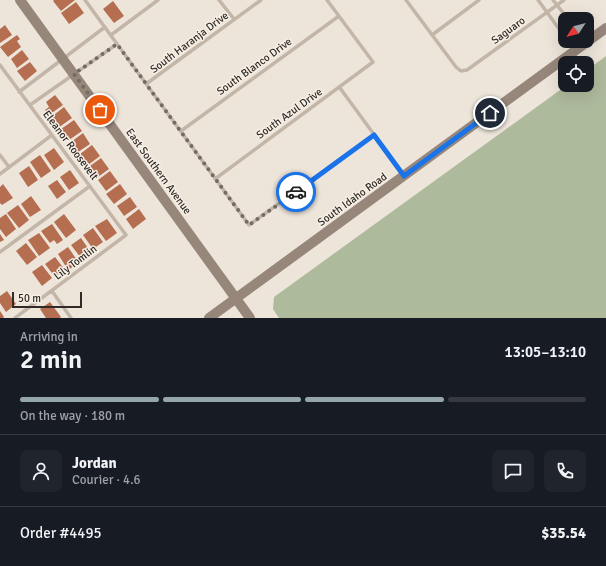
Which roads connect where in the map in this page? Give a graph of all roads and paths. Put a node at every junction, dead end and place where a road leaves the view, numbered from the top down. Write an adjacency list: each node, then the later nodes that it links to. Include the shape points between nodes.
1 (20, 0): 27 (main road, East Southern Avenue)
2 (85, 0): 18 (lane)
3 (158, 0): 20 (lane)
4 (219, 0): 16 (lane)
5 (261, 0): 16 (lane, South Haranja Drive)
6 (328, 0): 15 (lane)
7 (406, 0): 21 (lane)
8 (480, 0): 21 (lane)
9 (538, 0): 13 (lane)
10 (553, 0): 12 (lane)
11 (564, 0): 12 (lane, Saguaro)
12 (557, 5): 13 (lane, Saguaro); 14 (lane)
13 (547, 12): 17 (lane); 21 (lane, Saguaro, via 467,70 461,71 456,67)
14 (562, 12)
15 (339, 16): 31 (lane, South Azul Drive, via 373,62); 34 (lane, South Blanco Drive)
16 (234, 19): 30 (lane, South Haranja Drive)
17 (558, 27)
18 (105, 28): 20 (lane); 27 (lane)
19 (606, 28): 22 (main road, South Idaho Road)
20 (111, 35): 23 (lane)
21 (432, 35)
22 (594, 36)
23 (117, 44): 29 (lane); 30 (lane)
24 (574, 48): 26 (lane)
25 (579, 48): 26 (main road, South Idaho Road)
26 (576, 51): 40 (main road, South Idaho Road)
27 (64, 60): 29 (main road, East Southern Avenue); 32 (lane)
28 (0, 65): 32 (lane, Eleanor Roosevelt)
29 (74, 74): 33 (lane); 46 (main road, East Southern Avenue)
30 (146, 84): 34 (lane)
31 (340, 88): 36 (lane); 41 (lane, South Azul Drive)
32 (19, 92): 33 (lane, Eleanor Roosevelt)
33 (30, 105): 35 (lane, Eleanor Roosevelt)
34 (181, 131): 41 (lane)
35 (52, 135): 38 (lane); 42 (lane, Eleanor Roosevelt)
36 (374, 135): 40 (lane); 41 (lane, via 249,225)
37 (0, 155): 38 (lane)
38 (9, 167): 39 (lane)
39 (0, 174)
40 (404, 176): 46 (main road, South Idaho Road)
41 (215, 179)
42 (90, 186): 43 (lane, Eleanor Roosevelt); 44 (lane)
43 (126, 235): 45 (lane, Lily Tomlin)
44 (0, 252)
45 (52, 291): 47 (lane, Lily Tomlin); 48 (lane)
46 (237, 298): 49 (main road, South Idaho Road); 50 (main road, East Southern Avenue)
47 (15, 318)
48 (71, 318)
49 (209, 318)
50 (250, 318)

